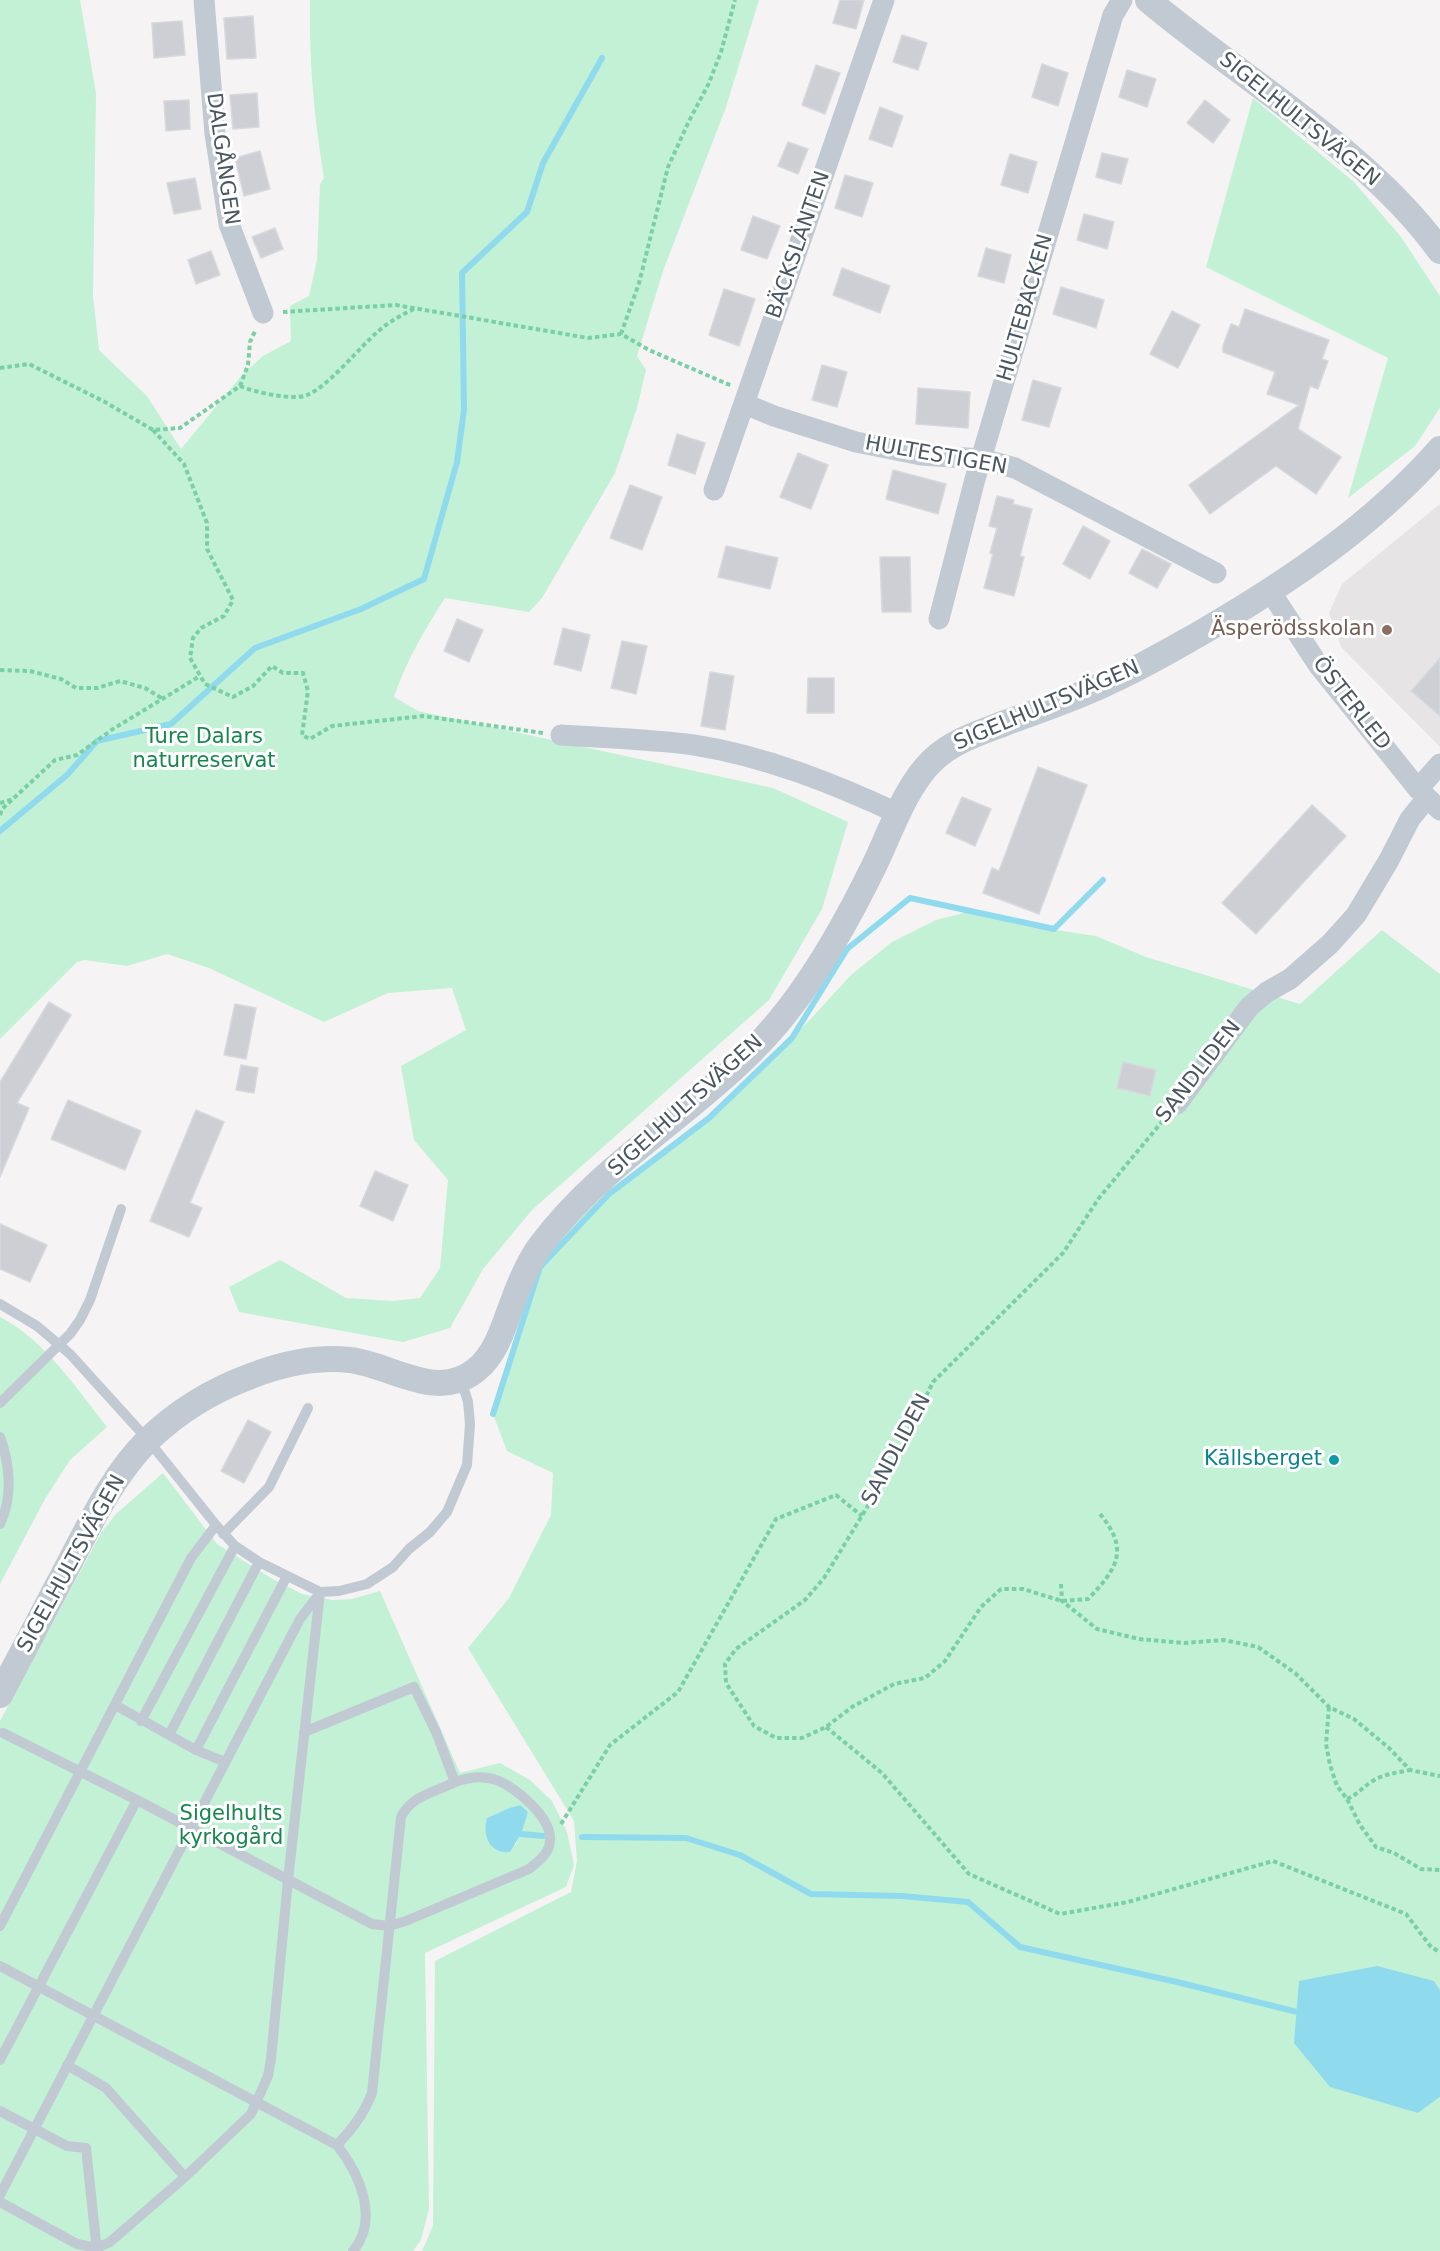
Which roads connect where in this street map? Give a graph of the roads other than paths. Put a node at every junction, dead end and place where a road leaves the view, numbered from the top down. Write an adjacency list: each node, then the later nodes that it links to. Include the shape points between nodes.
1 (204, 0): 6 (street, DALGÅNGEN, via 215,134 229,224)
2 (884, 0): 7 (street, BÄCKSLÄNTEN)
3 (1122, 0): 9 (street, HULTEBACKEN, via 1113,15)
4 (1148, 0): 5 (street, SIGELHULTSVÄGEN, via 1360,166)
5 (1440, 251)
6 (263, 313)
7 (747, 398): 9 (street, HULTESTIGEN, via 774,416 856,442 921,455); 10 (street, BÄCKSLÄNTEN)
8 (1440, 449): 12 (street, SIGELHULTSVÄGEN, via 1412,481 1369,518)
9 (982, 459): 11 (street, HULTESTIGEN, via 1015,468); 13 (street, HULTEBACKEN)
10 (714, 490)
11 (1216, 573)
12 (1270, 591): 16 (street, ÖSTERLED, via 1319,666); 17 (street, SIGELHULTSVÄGEN, via 1105,685 967,737 945,750 922,772)
13 (939, 619)
14 (561, 735): 17 (street, via 696,745 745,756 806,775)
15 (1440, 764): 16 (street, SANDLIDEN)
16 (1428, 799): 18 (street, SANDLIDEN, via 1410,819 1356,915 1290,979 1250,1007)
17 (899, 814): 22 (street, SIGELHULTSVÄGEN, via 855,906 790,1007 763,1041 594,1188 552,1233 526,1269 490,1354 472,1374)
18 (1177, 1104)
19 (121, 1209): 21 (lane, via 90,1300 80,1320)
20 (0, 1304): 21 (lane)
21 (59, 1344): 23 (lane); 26 (lane)
22 (461, 1378): 26 (street, SIGELHULTSVÄGEN, via 431,1384 351,1360 301,1362 261,1371 221,1387); 33 (lane, via 470,1424 467,1465 447,1512 393,1567 367,1584)
23 (0, 1403)
24 (308, 1408): 29 (lane, via 269,1487)
25 (0, 1437): 27 (lane, via 9,1476)
26 (148, 1440): 28 (lane); 34 (street, SIGELHULTSVÄGEN, via 109,1490)
27 (0, 1524)
28 (216, 1525): 29 (lane); 35 (lane, via 191,1558)
29 (224, 1534): 30 (lane)
30 (235, 1546): 31 (lane); 36 (lane)
31 (259, 1562): 32 (lane); 39 (lane)
32 (287, 1576): 33 (lane); 40 (lane)
33 (320, 1592): 37 (lane); 41 (lane, via 300,1619)
34 (0, 1695)
35 (115, 1705): 36 (lane); 42 (lane)
36 (141, 1721): 39 (lane)
37 (304, 1732): 43 (lane, via 414,1687); 46 (lane)
38 (3, 1733): 42 (lane)
39 (169, 1735): 40 (lane)
40 (196, 1750): 41 (lane)
41 (225, 1762): 45 (lane)
42 (79, 1771): 44 (lane); 47 (lane)
43 (455, 1782): 48 (lane, via 416,1799 403,1812); 48 (lane, via 480,1777 495,1779 529,1802 550,1831 543,1858 529,1869)
44 (137, 1800): 45 (lane); 50 (lane)
45 (189, 1828): 46 (lane); 51 (lane)
46 (288, 1880): 48 (lane, via 372,1924); 54 (lane, via 271,2059)
47 (0, 1926)
48 (389, 1926): 57 (lane, via 372,2093 354,2126)
49 (0, 1966): 50 (lane)
50 (38, 1986): 51 (lane); 52 (lane)
51 (93, 2015): 53 (lane); 54 (lane)
52 (0, 2060)
53 (67, 2066): 56 (lane); 58 (lane, via 106,2088)
54 (257, 2102): 57 (lane); 58 (lane, via 251,2114)
55 (0, 2110): 56 (lane)
56 (34, 2128): 59 (lane); 61 (lane, via 67,2146 86,2148)
57 (337, 2145): 62 (lane, via 360,2183 366,2206 364,2228)
58 (185, 2177): 61 (lane)
59 (0, 2194)
60 (0, 2202): 61 (lane, via 77,2244)
61 (97, 2249)
62 (353, 2251)

